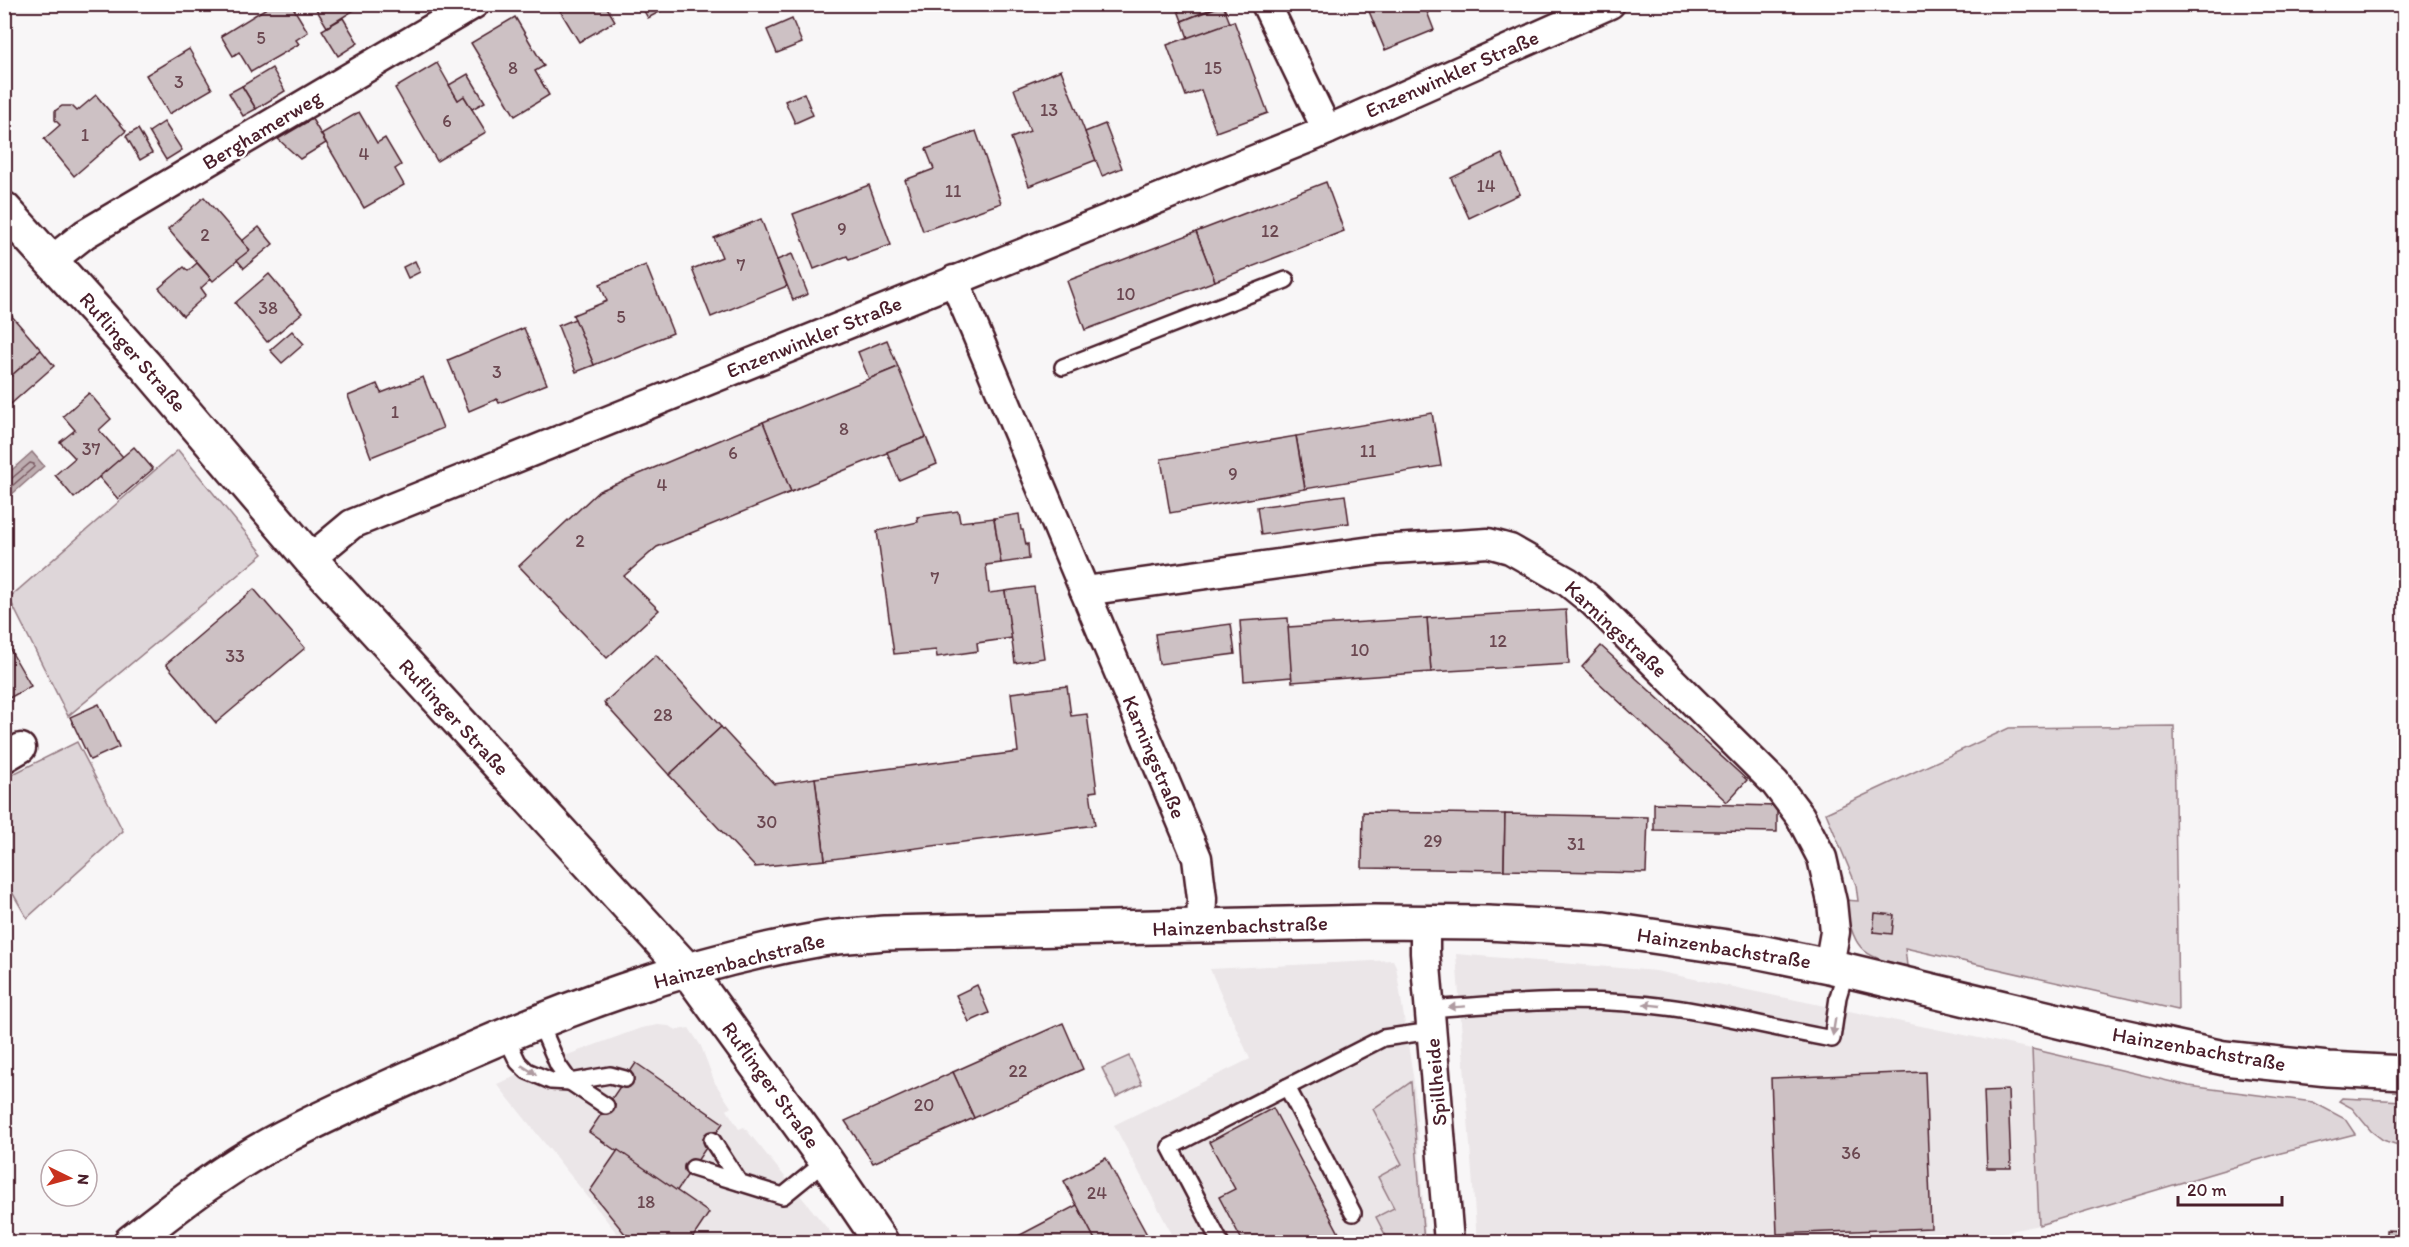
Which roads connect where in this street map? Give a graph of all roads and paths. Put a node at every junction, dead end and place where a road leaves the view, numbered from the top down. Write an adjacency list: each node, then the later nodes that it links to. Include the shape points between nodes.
1 (474, 4): 6 (street, Berghamerweg, via 85,234)
2 (1266, 4): 4 (street)
3 (1610, 4): 4 (street, Enzenwinkler Straße)
4 (1327, 130): 7 (street, Enzenwinkler Straße)
5 (4, 209): 6 (street, Ruflinger Straße)
6 (52, 260): 10 (street, Ruflinger Straße)
7 (954, 280): 10 (street, Enzenwinkler Straße, via 352,524); 11 (street, Karningstraße)
8 (1286, 280): 9 (lane)
9 (1063, 367)
10 (310, 559): 15 (street, Ruflinger Straße)
11 (1085, 591): 13 (street, Karningstraße, via 1197,858); 14 (street, Karningstraße, via 1379,550 1488,543 1510,549 1568,582 1594,603 1775,783 1800,816 1822,858 1832,902)
12 (1425, 922): 13 (street, Hainzenbachstraße); 14 (street, Hainzenbachstraße, via 1605,929 1755,951); 16 (street, Spillheide)
13 (1202, 927): 15 (street, Hainzenbachstraße, via 885,933 770,949)
14 (1837, 968): 16 (lane, one-way to 16, via 1838,997 1832,1039 1708,1014 1582,1001); 19 (street, Hainzenbachstraße, via 2224,1058)
15 (687, 970): 17 (street, Hainzenbachstraße); 25 (street, Ruflinger Straße)
16 (1431, 1020): 22 (lane, via 1383,1038); 32 (street, Spillheide)
17 (539, 1021): 18 (street, Hainzenbachstraße); 21 (lane)
18 (505, 1035): 21 (lane, one-way to 21, via 527,1071 551,1081); 29 (street, Hainzenbachstraße, via 282,1138 201,1189)
19 (2404, 1073)
20 (625, 1079): 21 (lane, via 610,1075)
21 (570, 1082): 23 (lane)
22 (1287, 1087): 28 (lane); 31 (lane, via 1170,1147)
23 (606, 1106)
24 (712, 1140): 27 (lane)
25 (826, 1161): 27 (lane, via 783,1196); 30 (street, Ruflinger Straße)
26 (693, 1168): 27 (lane)
27 (739, 1182)
28 (1353, 1213)
29 (131, 1242)
30 (881, 1242)
31 (1220, 1242)
32 (1449, 1242)

